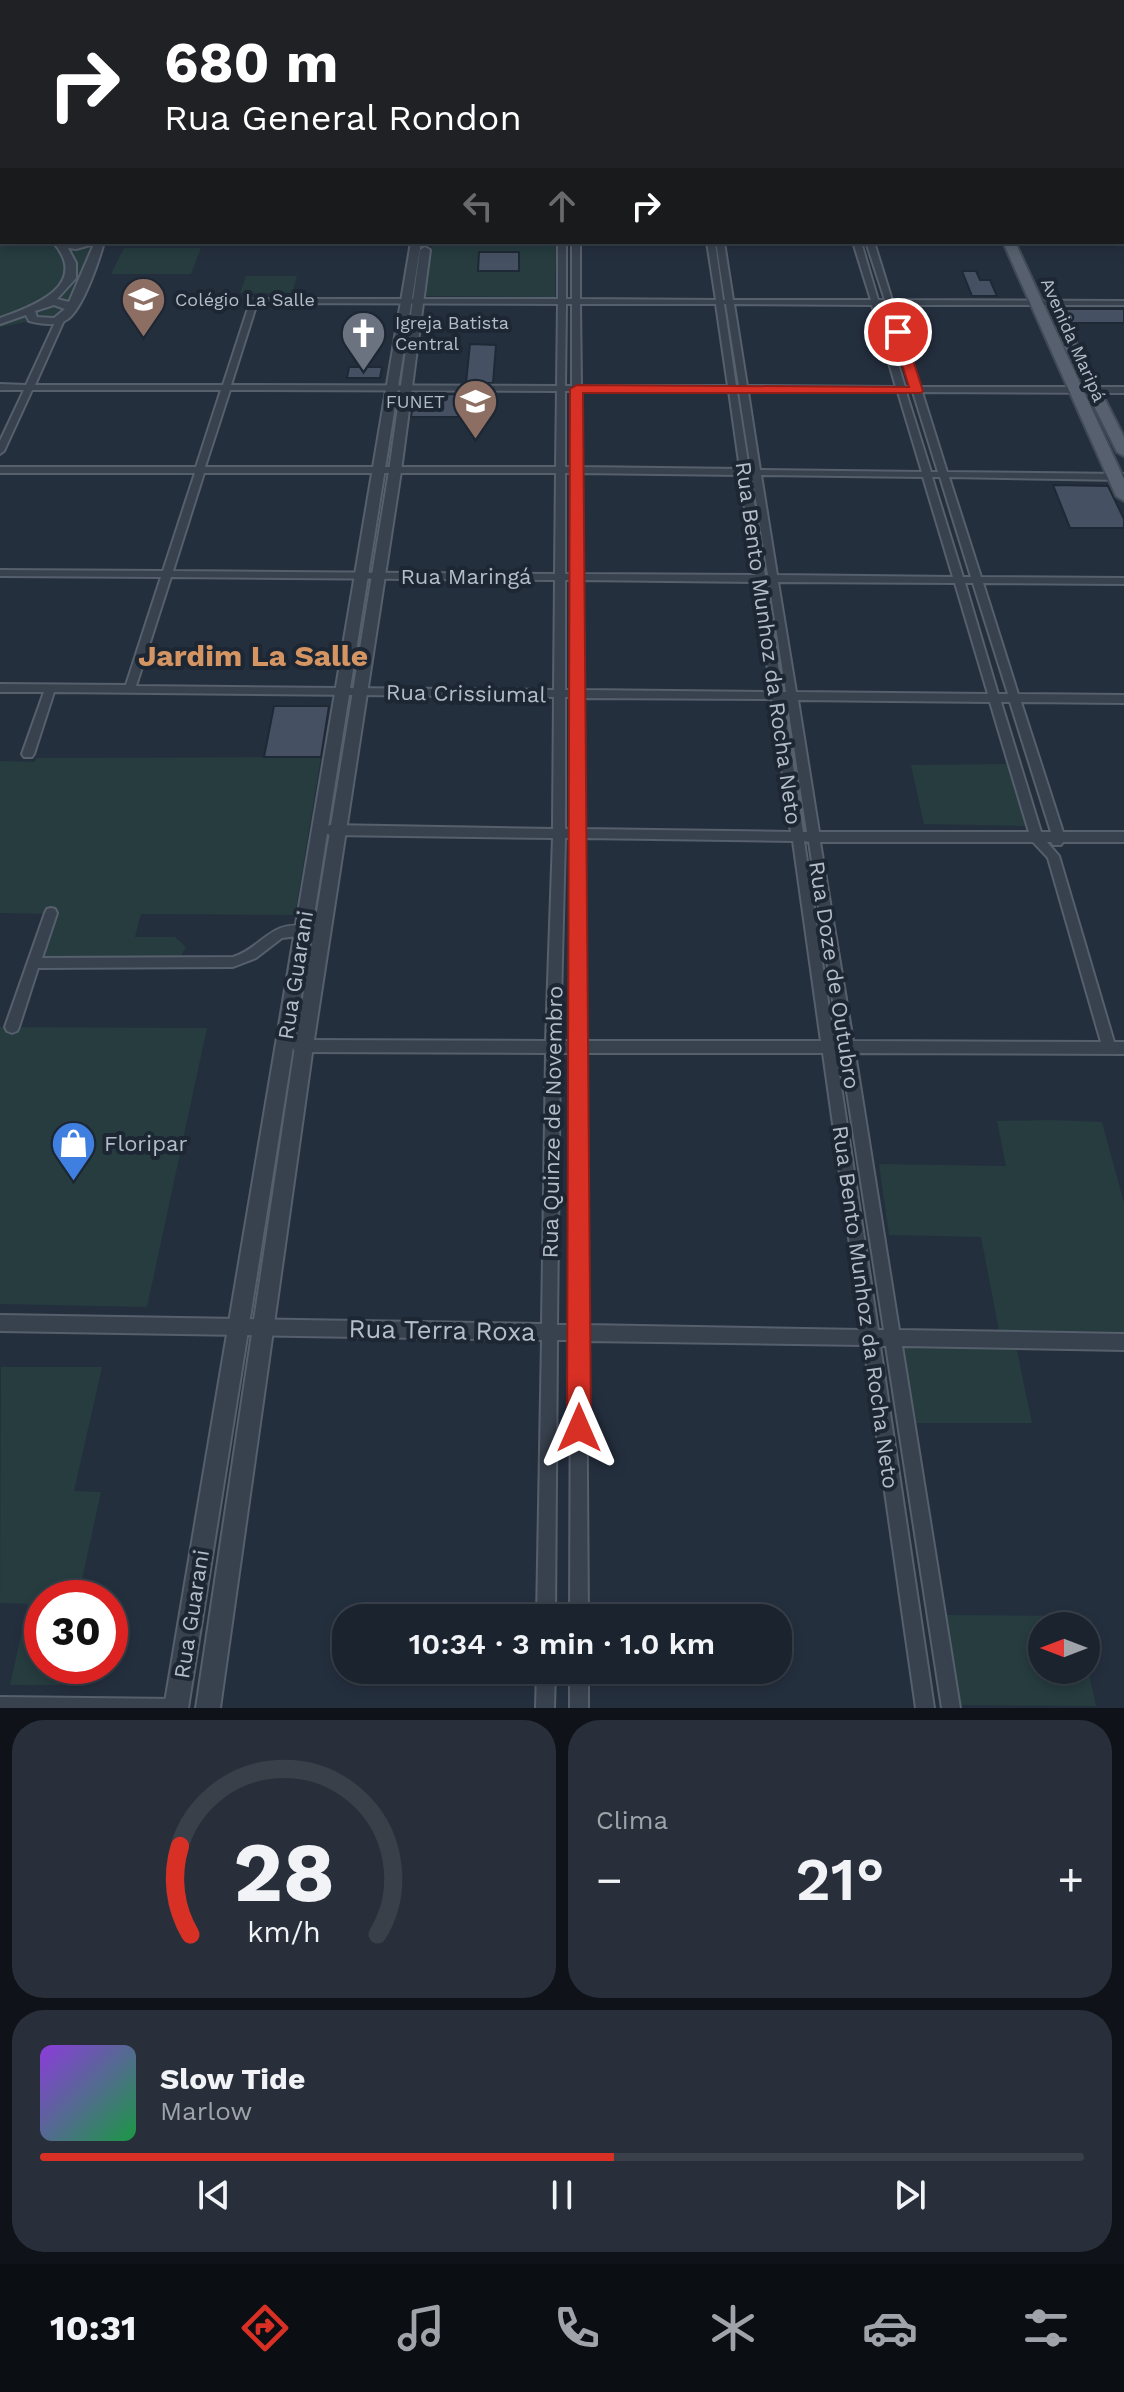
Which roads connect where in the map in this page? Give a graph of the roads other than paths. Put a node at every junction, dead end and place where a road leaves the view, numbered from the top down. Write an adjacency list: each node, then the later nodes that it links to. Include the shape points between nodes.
1 (58, 244): 13 (street, via 72,261 72,273)
2 (99, 244): 22 (street)
3 (416, 244): 14 (street, Rua Guarani)
4 (426, 244): 14 (street, Rua Guarani)
5 (562, 244): 15 (street, Rua Quinze de Novembro)
6 (576, 244): 16 (street, Rua Quinze de Novembro)
7 (711, 244): 17 (street)
8 (720, 244): 17 (street, Rua Doze de Outubro)
9 (858, 244): 18 (street)
10 (871, 244): 19 (street)
11 (1010, 244): 20 (main road, Avenida Maripá)
12 (1023, 244): 20 (main road, Avenida Maripá)
13 (46, 302): 22 (street); 23 (street)
14 (412, 302): 15 (street); 30 (street, via 254,301); 31 (street, Rua Guarani); 32 (street, Rua Guarani)
15 (561, 302): 16 (street); 33 (street, Rua Quinze de Novembro)
16 (577, 302): 17 (street); 34 (street, Rua Quinze de Novembro)
17 (725, 303): 18 (street); 35 (street, Rua Doze de Outubro)
18 (876, 303): 19 (street); 39 (street)
19 (889, 303): 20 (street); 40 (street)
20 (1044, 303): 21 (street); 36 (main road, Avenida Maripá); 37 (main road, Avenida Maripá)
21 (1124, 303)
22 (70, 307): 24 (street)
23 (30, 312): 25 (street); 26 (street)
24 (61, 318): 26 (street); 29 (street)
25 (0, 321)
26 (41, 322): 27 (street)
27 (0, 330)
28 (0, 387): 29 (street)
29 (32, 387): 30 (street); 41 (street)
30 (226, 388): 31 (street); 44 (street)
31 (391, 389): 32 (street); 47 (street, Rua Guarani)
32 (406, 389): 33 (street); 48 (street, Rua Guarani)
33 (560, 389): 34 (street); 45 (street, Rua Quinze de Novembro)
34 (577, 389): 35 (street); 46 (street, Rua Quinze de Novembro)
35 (738, 390): 39 (street); 49 (street, Rua Doze de Outubro)
36 (1076, 390): 37 (street); 40 (street); 52 (main road, Avenida Maripá)
37 (1093, 390): 38 (street); 42 (main road, Avenida Maripá)
38 (1124, 390)
39 (902, 391): 40 (street); 50 (street)
40 (917, 391): 51 (street)
41 (0, 451)
42 (1124, 452)
43 (0, 470): 44 (street)
44 (200, 470): 47 (street); 54 (street)
45 (560, 470): 46 (street); 48 (street); 56 (street, Rua Quinze de Novembro)
46 (578, 470): 49 (street); 57 (street, Rua Quinze de Novembro)
47 (380, 471): 48 (street); 55 (street, Rua Guarani)
48 (395, 471): 55 (street, Rua Guarani)
49 (750, 471): 50 (street); 58 (street, Rua Doze de Outubro)
50 (927, 474): 51 (street); 59 (street)
51 (943, 474): 52 (street); 60 (street)
52 (1120, 480)
53 (0, 573): 54 (street, Rua Maringá)
54 (166, 574): 55 (street, Rua Maringá); 64 (street)
55 (370, 576): 56 (street, Rua Maringá); 65 (street, Rua Guarani)
56 (559, 576): 57 (street, Rua Maringá); 66 (street, Rua Quinze de Novembro)
57 (576, 576): 58 (street, Rua Maringá); 67 (street, Rua Quinze de Novembro)
58 (766, 578): 59 (street, Rua Maringá); 68 (street, Rua Doze de Outubro)
59 (959, 580): 60 (street, Rua Maringá); 69 (street)
60 (976, 580): 61 (street, Rua Maringá); 70 (street)
61 (1124, 581)
62 (0, 688): 63 (street, Rua Crissiumal)
63 (50, 689): 64 (street, Rua Crissiumal); 72 (street)
64 (130, 689): 65 (street, Rua Crissiumal)
65 (352, 692): 66 (street, Rua Crissiumal); 73 (street, Rua Guarani)
66 (559, 693): 67 (street, Rua Crissiumal); 74 (street, Rua Quinze de Novembro)
67 (577, 694): 68 (street, Rua Crissiumal); 75 (street, Rua Quinze de Novembro)
68 (785, 696): 69 (street, Rua Crissiumal); 77 (street, Rua Bento Munhoz da Rocha Neto); 78 (street, Rua Doze de Outubro)
69 (994, 698): 70 (street, Rua Crissiumal); 79 (street)
70 (1015, 698): 71 (street, Rua Crissiumal); 76 (street)
71 (1124, 699)
72 (28, 754)
73 (327, 830): 74 (street); 83 (street, Rua Guarani); 86 (street, Rua Guarani)
74 (559, 832): 75 (street); 87 (street, Rua Quinze de Novembro)
75 (578, 832): 77 (street); 88 (street, Rua Quinze de Novembro)
76 (1058, 836): 79 (street); 80 (street); 81 (street)
77 (797, 837): 78 (street); 89 (street, Rua Bento Munhoz da Rocha Neto)
78 (814, 837): 79 (street); 90 (street, Rua Doze de Outubro)
79 (1036, 837): 81 (street)
80 (1124, 837)
81 (1053, 856): 91 (street)
82 (51, 913): 84 (street)
83 (302, 931): 84 (street, via 279,932 255,953 233,962); 86 (street, Rua Guarani)
84 (34, 963): 85 (street)
85 (12, 1027)
86 (294, 1046): 87 (street); 93 (street, Rua Guarani); 94 (street, Rua Guarani)
87 (553, 1047): 88 (street); 95 (street, Rua Quinze de Novembro)
88 (579, 1047): 89 (street); 96 (street, Rua Quinze de Novembro)
89 (828, 1047): 90 (street); 97 (street, Rua Bento Munhoz da Rocha Neto)
90 (847, 1047): 91 (street); 98 (street, Rua Doze de Outubro)
91 (1117, 1048)
92 (0, 1323): 93 (street, Rua Terra Roxa)
93 (238, 1327): 94 (street, Rua Terra Roxa); 105 (street, Rua Guarani)
94 (264, 1327): 95 (street, Rua Terra Roxa); 106 (street, Rua Guarani)
95 (550, 1332): 96 (street, Rua Terra Roxa); 100 (street, Rua Quinze de Novembro)
96 (579, 1333): 97 (street, Rua Terra Roxa); 101 (street, Rua Quinze de Novembro)
97 (871, 1338): 98 (street, Rua Terra Roxa); 109 (street, Rua Bento Munhoz da Rocha Neto)
98 (892, 1338): 99 (street, Rua Terra Roxa); 110 (street, Rua Doze de Outubro)
99 (1124, 1342)
100 (546, 1604)
101 (579, 1604)
102 (546, 1684): 107 (street)
103 (579, 1684): 108 (street)
104 (0, 1706): 105 (street)
105 (176, 1708)
106 (208, 1708)
107 (545, 1708)
108 (579, 1708)
109 (925, 1708)
110 (951, 1708)

